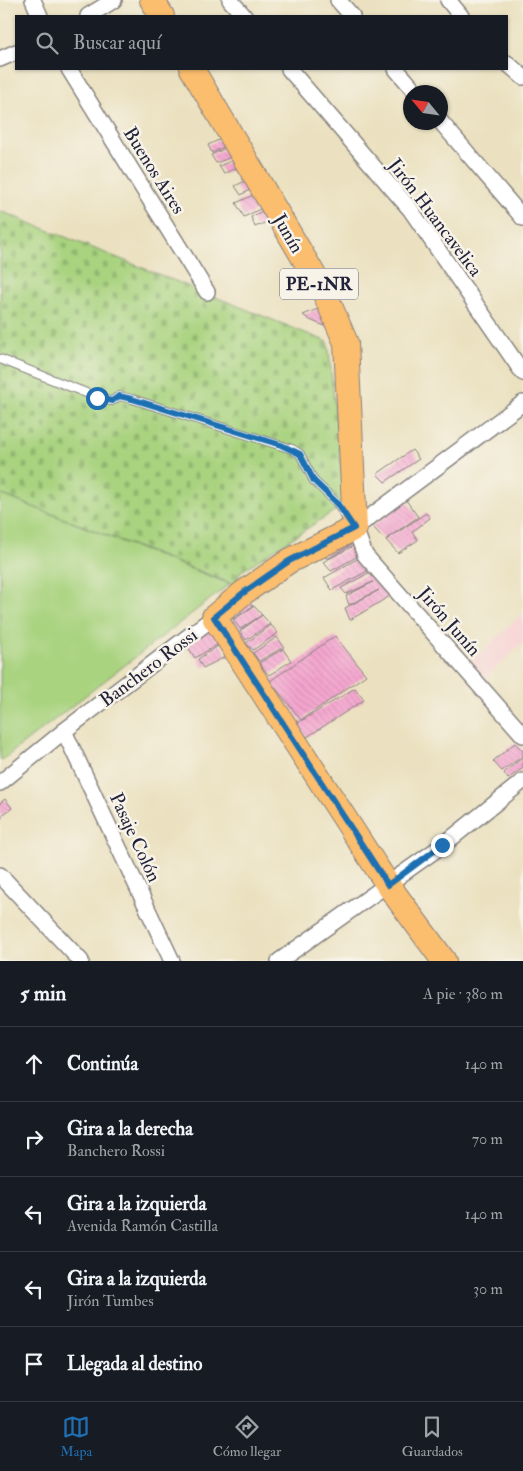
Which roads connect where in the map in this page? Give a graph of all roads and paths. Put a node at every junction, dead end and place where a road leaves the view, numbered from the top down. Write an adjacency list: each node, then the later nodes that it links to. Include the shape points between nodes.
1 (33, 0): 7 (street)
2 (114, 0): 8 (street)
3 (152, 0): 9 (main road)
4 (230, 0): 10 (street)
5 (338, 0): 11 (street)
6 (448, 0): 12 (street)
7 (40, 15)
8 (90, 15)
9 (161, 15)
10 (243, 15)
11 (351, 15)
12 (460, 15)
13 (15, 52): 14 (street)
14 (0, 59)
15 (508, 64): 20 (street)
16 (70, 70): 24 (street, Buenos Aires)
17 (193, 70): 28 (main road, Junín / PE-1NR, via 325,294 346,343)
18 (290, 70): 26 (street, Jirón Huancavelica, via 410,209)
19 (397, 70): 21 (street)
20 (523, 77)
21 (410, 85)
22 (448, 130): 23 (street)
23 (523, 218)
24 (207, 292)
25 (0, 359): 28 (lane, via 104,400 112,401 119,396 132,399 292,449 300,454 314,481 337,503)
26 (523, 373)
27 (523, 404): 28 (street, Banchero Rossi)
28 (354, 528): 29 (main road, Banchero Rossi, via 289,561); 31 (street, Jirón Junín, via 365,555)
29 (214, 617): 30 (street, Banchero Rossi); 35 (main road)
30 (64, 731): 33 (street, Banchero Rossi); 37 (street, Pasaje Colón)
31 (523, 735)
32 (523, 782): 35 (street)
33 (0, 783)
34 (0, 875): 36 (street)
35 (388, 885): 38 (street); 39 (main road)
36 (81, 961)
37 (172, 961)
38 (279, 961)
39 (444, 961)

